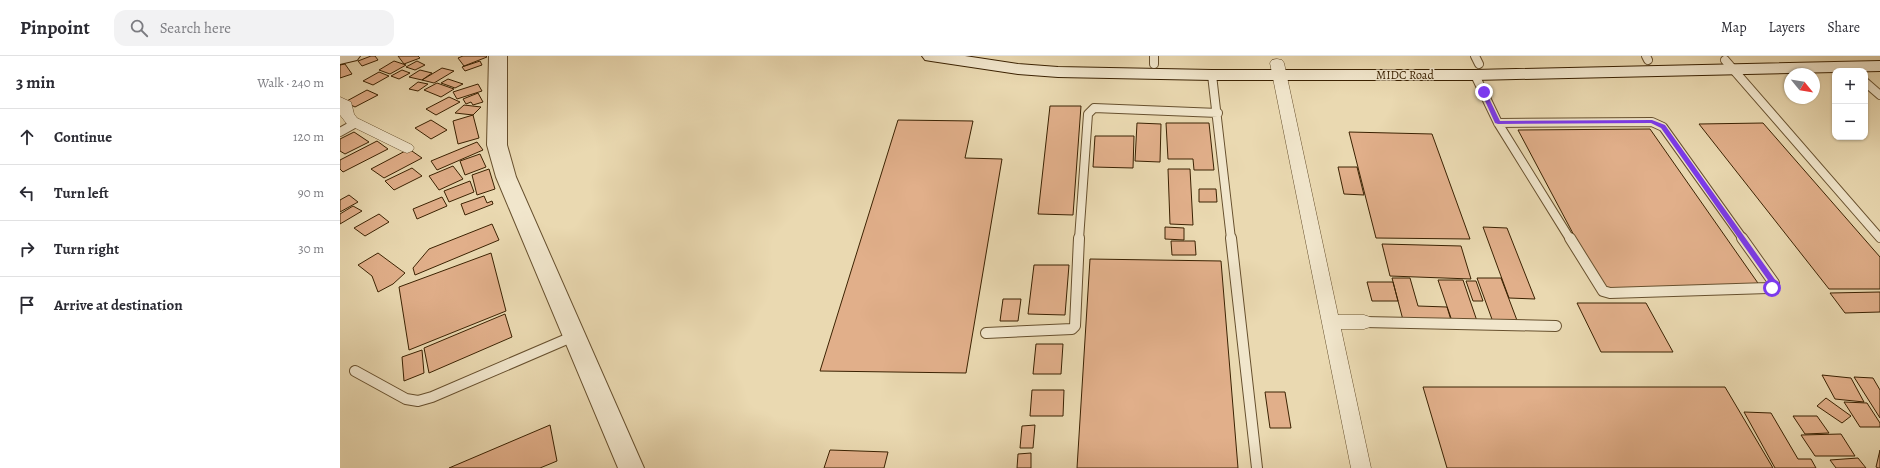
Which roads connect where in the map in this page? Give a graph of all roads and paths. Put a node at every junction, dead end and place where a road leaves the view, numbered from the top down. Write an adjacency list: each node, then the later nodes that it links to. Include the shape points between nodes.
1 (351, 56): 6 (main road)
2 (498, 56): 27 (main road, via 497,145 502,165)
3 (931, 56): 13 (main road, MIDC Road, via 1018,69 1058,72)
4 (1008, 56): 7 (main road, MIDC Road, via 1061,61)
5 (1647, 58): 8 (main road, MIDC Road); 9 (main road, MIDC Road)
6 (340, 59)
7 (1154, 60): 12 (main road, MIDC Road)
8 (1477, 65): 9 (main road, MIDC Road); 12 (main road, MIDC Road); 19 (lane)
9 (1730, 65): 10 (main road, MIDC Road); 22 (lane)
10 (1850, 65): 11 (main road, MIDC Road)
11 (1880, 66)
12 (1278, 69): 13 (main road, MIDC Road); 23 (street)
13 (1212, 75): 17 (lane)
14 (1868, 85): 15 (lane)
15 (1880, 95)
16 (340, 101): 18 (street, via 346,105 349,118)
17 (1218, 113): 26 (lane, via 1094,108 1088,114 1080,207 1075,326 1072,329); 30 (lane)
18 (356, 123): 20 (lane); 21 (street)
19 (1498, 123): 19 (lane, via 1658,124 1663,127 1686,159 1774,282 1774,286 1752,289 1610,293 1603,291)
20 (340, 132)
21 (407, 148)
22 (1880, 238)
23 (1330, 322): 24 (street); 31 (street)
24 (1364, 322): 25 (lane)
25 (1556, 326)
26 (986, 333)
27 (574, 336): 28 (lane, via 418,401 406,399); 29 (main road)
28 (355, 371)
29 (631, 468)
30 (1257, 468)
31 (1361, 468)

